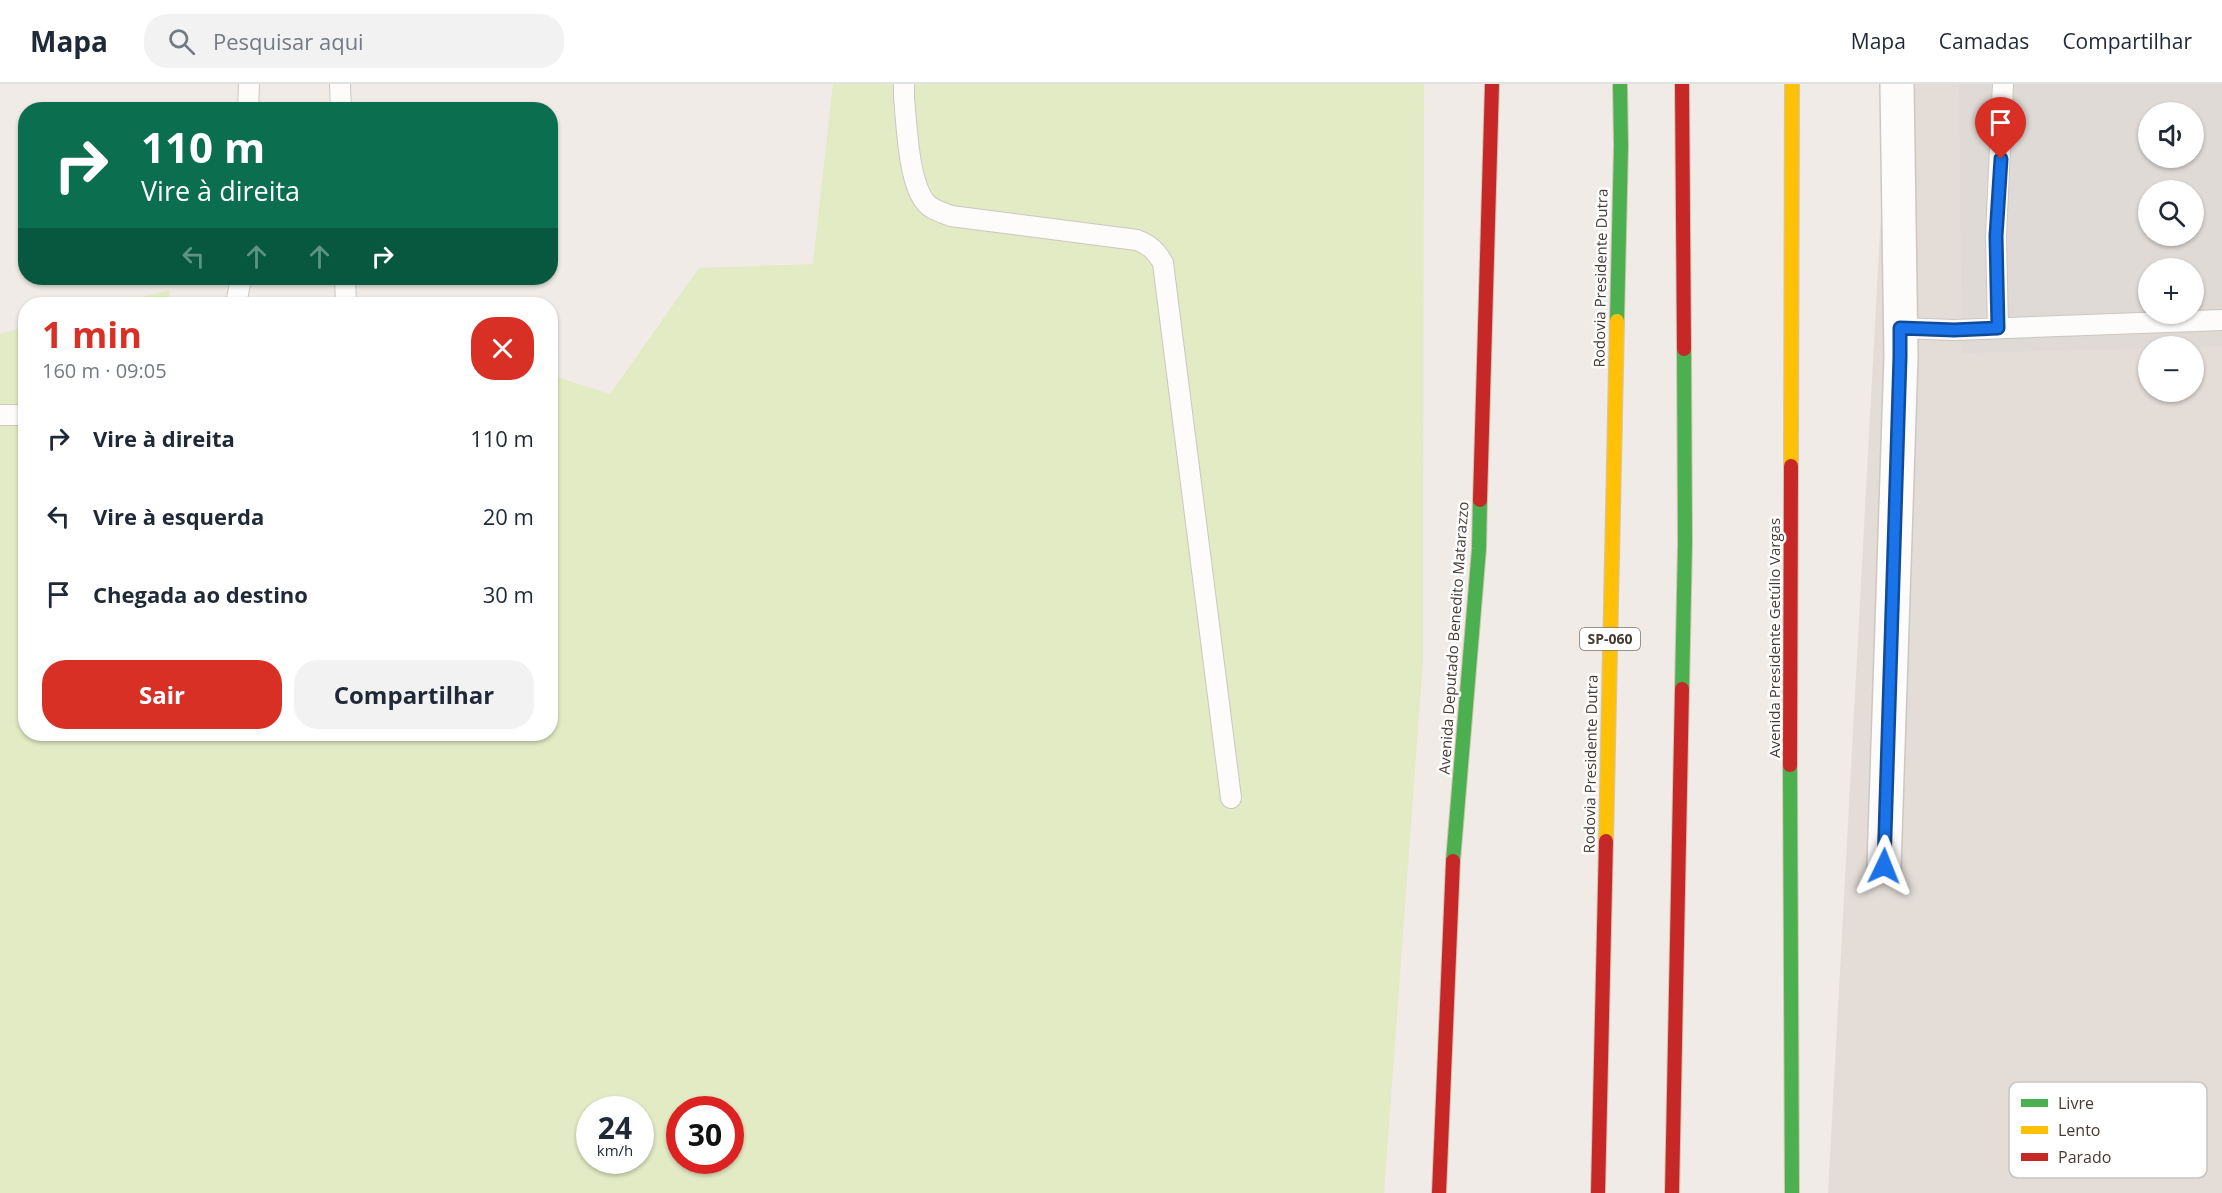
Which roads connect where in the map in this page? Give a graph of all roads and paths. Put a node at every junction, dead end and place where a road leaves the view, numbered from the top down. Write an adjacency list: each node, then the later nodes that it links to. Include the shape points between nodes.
1 (249, 84): 10 (lane)
2 (340, 84): 11 (lane)
3 (904, 84): 17 (lane, via 915,181 925,202 934,210 951,216 1137,240 1157,252 1163,263)
4 (1492, 84): 19 (main road, Avenida Deputado Benedito Matarazzo, via 1479,549 1450,900)
5 (1620, 84): 20 (main road, Rodovia Presidente Dutra / SP-060)
6 (1682, 84): 21 (main road, via 1685,543)
7 (1792, 84): 22 (main road, Avenida Presidente Getúlio Vargas)
8 (1897, 84): 13 (street)
9 (2003, 84): 14 (lane, via 1996,236)
10 (248, 102)
11 (341, 102)
12 (2222, 320): 14 (lane)
13 (1900, 328): 14 (lane); 18 (street)
14 (1998, 328)
15 (0, 415): 16 (lane)
16 (18, 415)
17 (1231, 798)
18 (1884, 866)
19 (1439, 1193)
20 (1598, 1193)
21 (1672, 1193)
22 (1792, 1193)

